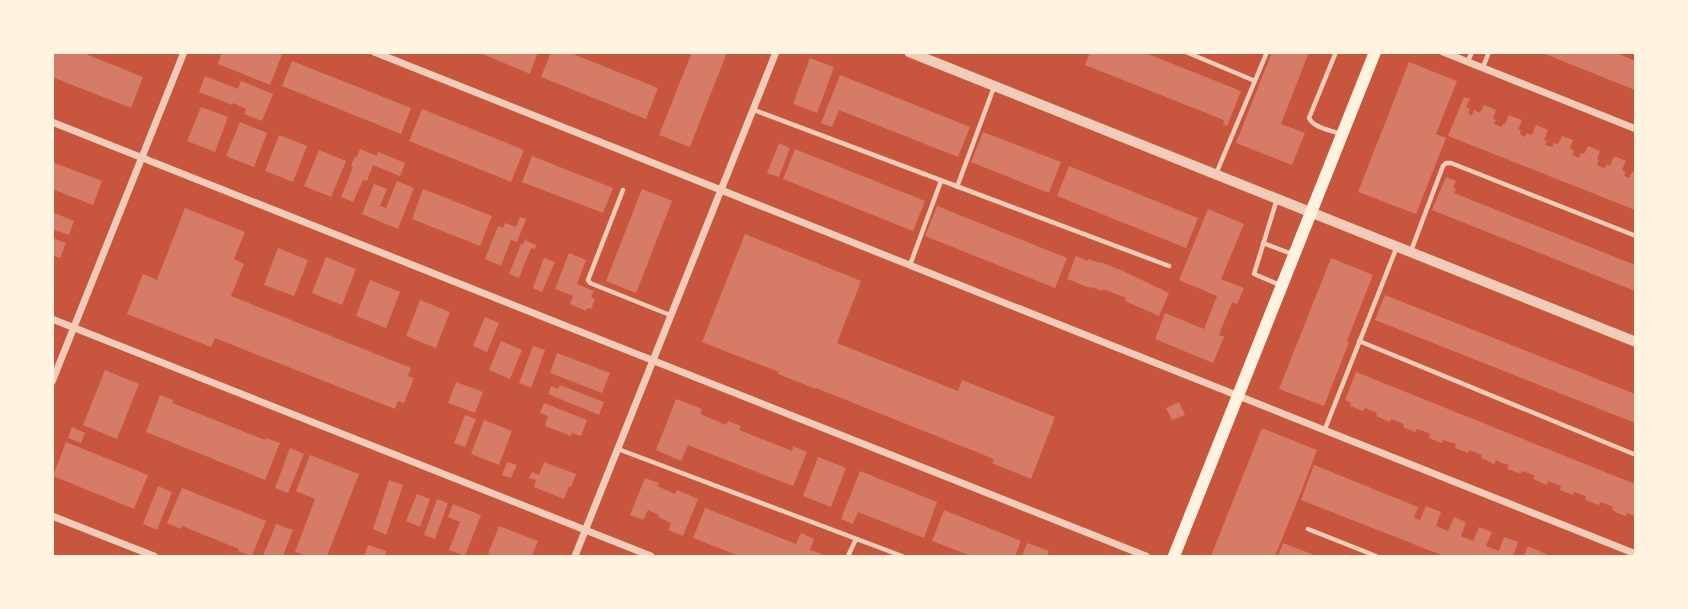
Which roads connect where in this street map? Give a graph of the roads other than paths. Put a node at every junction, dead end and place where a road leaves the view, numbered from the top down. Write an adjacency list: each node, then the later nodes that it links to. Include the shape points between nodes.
1 (184, 52): 20 (street)
2 (374, 52): 25 (street)
3 (776, 52): 16 (street)
4 (909, 52): 15 (street)
5 (1186, 52): 14 (lane)
6 (1267, 52): 14 (lane)
7 (1336, 52): 19 (lane, via 1309,118 1311,123)
8 (1443, 52): 12 (street)
9 (1472, 52): 12 (lane)
10 (1489, 52): 13 (lane)
11 (1371, 54): 19 (main road)
12 (1468, 62): 13 (street)
13 (1483, 68): 18 (street)
14 (1255, 81): 21 (lane)
15 (995, 86): 21 (street); 23 (lane)
16 (754, 110): 22 (lane); 25 (street)
17 (52, 122): 20 (street)
18 (1636, 129)
19 (1342, 135): 27 (main road)
20 (142, 158): 38 (street); 41 (street)
21 (1216, 174): 26 (street)
22 (941, 181): 23 (lane); 33 (lane)
23 (957, 187): 34 (lane)
24 (623, 190): 36 (lane, via 588,280)
25 (721, 190): 33 (street); 36 (street)
26 (1277, 199): 27 (street); 29 (lane)
27 (1311, 212): 30 (street); 32 (main road)
28 (1636, 236): 31 (lane, via 1446,163)
29 (1264, 243): 32 (lane); 35 (lane, via 1254,274)
30 (1397, 246): 31 (street); 39 (lane)
31 (1411, 252): 40 (street)
32 (1294, 255): 35 (main road)
33 (910, 265): 43 (street)
34 (1169, 266)
35 (1282, 286): 43 (main road)
36 (671, 315): 41 (street)
37 (52, 319): 38 (street)
38 (74, 328): 42 (street); 49 (street)
39 (1359, 341): 44 (lane); 46 (lane)
40 (1636, 342)
41 (653, 360): 45 (street); 57 (street)
42 (52, 382)
43 (1238, 396): 44 (street); 58 (main road)
44 (1325, 430): 51 (street)
45 (618, 449): 49 (street); 50 (lane)
46 (1636, 455)
47 (52, 516): 52 (street)
48 (1308, 529): 59 (lane)
49 (585, 531): 53 (street); 54 (street)
50 (856, 539): 55 (lane); 56 (lane)
51 (1636, 554)
52 (154, 556)
53 (575, 556)
54 (650, 556)
55 (848, 556)
56 (902, 556)
57 (1146, 556)
58 (1174, 556)
59 (1376, 556)

